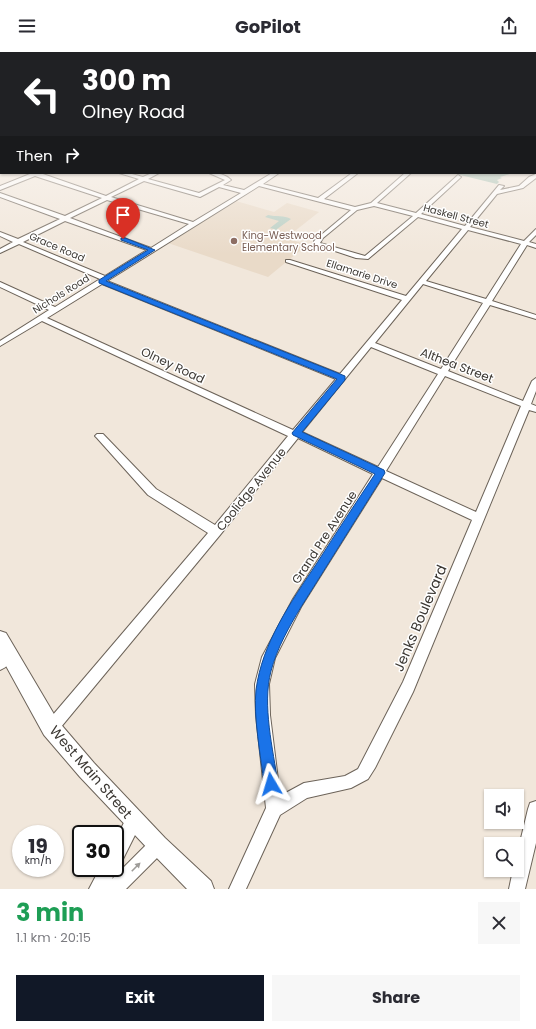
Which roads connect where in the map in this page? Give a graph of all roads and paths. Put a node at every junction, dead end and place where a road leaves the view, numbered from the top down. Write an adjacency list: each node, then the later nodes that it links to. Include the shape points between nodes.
1 (27, 176): 15 (street)
2 (43, 176): 19 (street)
3 (131, 176): 11 (street)
4 (150, 176): 11 (street)
5 (222, 176): 13 (street, via 228,178)
6 (271, 176): 12 (street, Nichols Road)
7 (351, 176): 20 (street)
8 (405, 176): 21 (street)
9 (536, 176): 17 (street, via 521,188)
10 (458, 177): 23 (street)
11 (143, 180): 13 (street, via 198,195); 19 (street)
12 (258, 184): 16 (street, Nichols Road); 20 (street)
13 (219, 185): 16 (street)
14 (501, 186): 17 (street, Coolidge Avenue)
15 (0, 188)
16 (245, 192): 25 (street, Nichols Road)
17 (495, 193): 26 (street, Coolidge Avenue)
18 (0, 195): 24 (street)
19 (107, 198): 24 (street); 25 (street)
20 (319, 200): 22 (street)
21 (372, 205): 22 (street); 23 (street, Haskell Street)
22 (355, 209): 23 (street, via 316,242 321,246 366,258)
23 (417, 215): 26 (street, Haskell Street)
24 (65, 218): 29 (street); 31 (street)
25 (194, 224): 31 (street, Nichols Road)
26 (466, 228): 30 (street, Haskell Street); 35 (street, Coolidge Avenue)
27 (536, 231): 30 (street, Grand Pre Avenue)
28 (0, 234): 29 (street, Grace Road)
29 (18, 242): 32 (street); 34 (street, Grace Road)
30 (531, 244): 38 (street, Grand Pre Avenue)
31 (152, 250): 34 (street, Nichols Road)
32 (0, 251)
33 (288, 261): 37 (street, Ellamarie Drive)
34 (104, 280): 39 (street, Nichols Road); 45 (street, Grace Road)
35 (423, 282): 37 (street, Coolidge Avenue); 38 (street)
36 (0, 284): 39 (street)
37 (407, 299): 43 (street, Coolidge Avenue)
38 (488, 302): 40 (street); 44 (street, Grand Pre Avenue)
39 (55, 310): 41 (street, Nichols Road)
40 (536, 317)
41 (41, 318): 42 (street, Nichols Road); 48 (street, Olney Road)
42 (0, 344)
43 (370, 344): 44 (street, Althea Street); 45 (street, Coolidge Avenue)
44 (443, 372): 47 (street, Althea Street); 50 (street, Grand Pre Avenue)
45 (342, 378): 48 (street, Coolidge Avenue)
46 (536, 381): 47 (street, Jenks Boulevard)
47 (531, 407): 51 (street, Jenks Boulevard)
48 (295, 434): 50 (street, Olney Road); 52 (street, Coolidge Avenue)
49 (100, 436): 52 (street, via 152,492)
50 (380, 473): 51 (street, Olney Road); 56 (street, Grand Pre Avenue, via 290,615 265,672 262,692 263,715)
51 (478, 518): 56 (street, Jenks Boulevard, via 408,687 363,774 346,783 304,791)
52 (216, 532): 54 (street, Coolidge Avenue)
53 (3, 653): 54 (main road, West Main Street)
54 (51, 728): 57 (main road, West Main Street)
55 (536, 808): 65 (street)
56 (274, 809): 64 (street)
57 (134, 821): 58 (street); 59 (main road, West Main Street)
58 (124, 840)
59 (158, 845): 62 (street, one-way to 59); 63 (main road, West Main Street)
60 (104, 877): 61 (street)
61 (97, 889)
62 (114, 889)
63 (203, 889)
64 (237, 889)
65 (517, 889)

